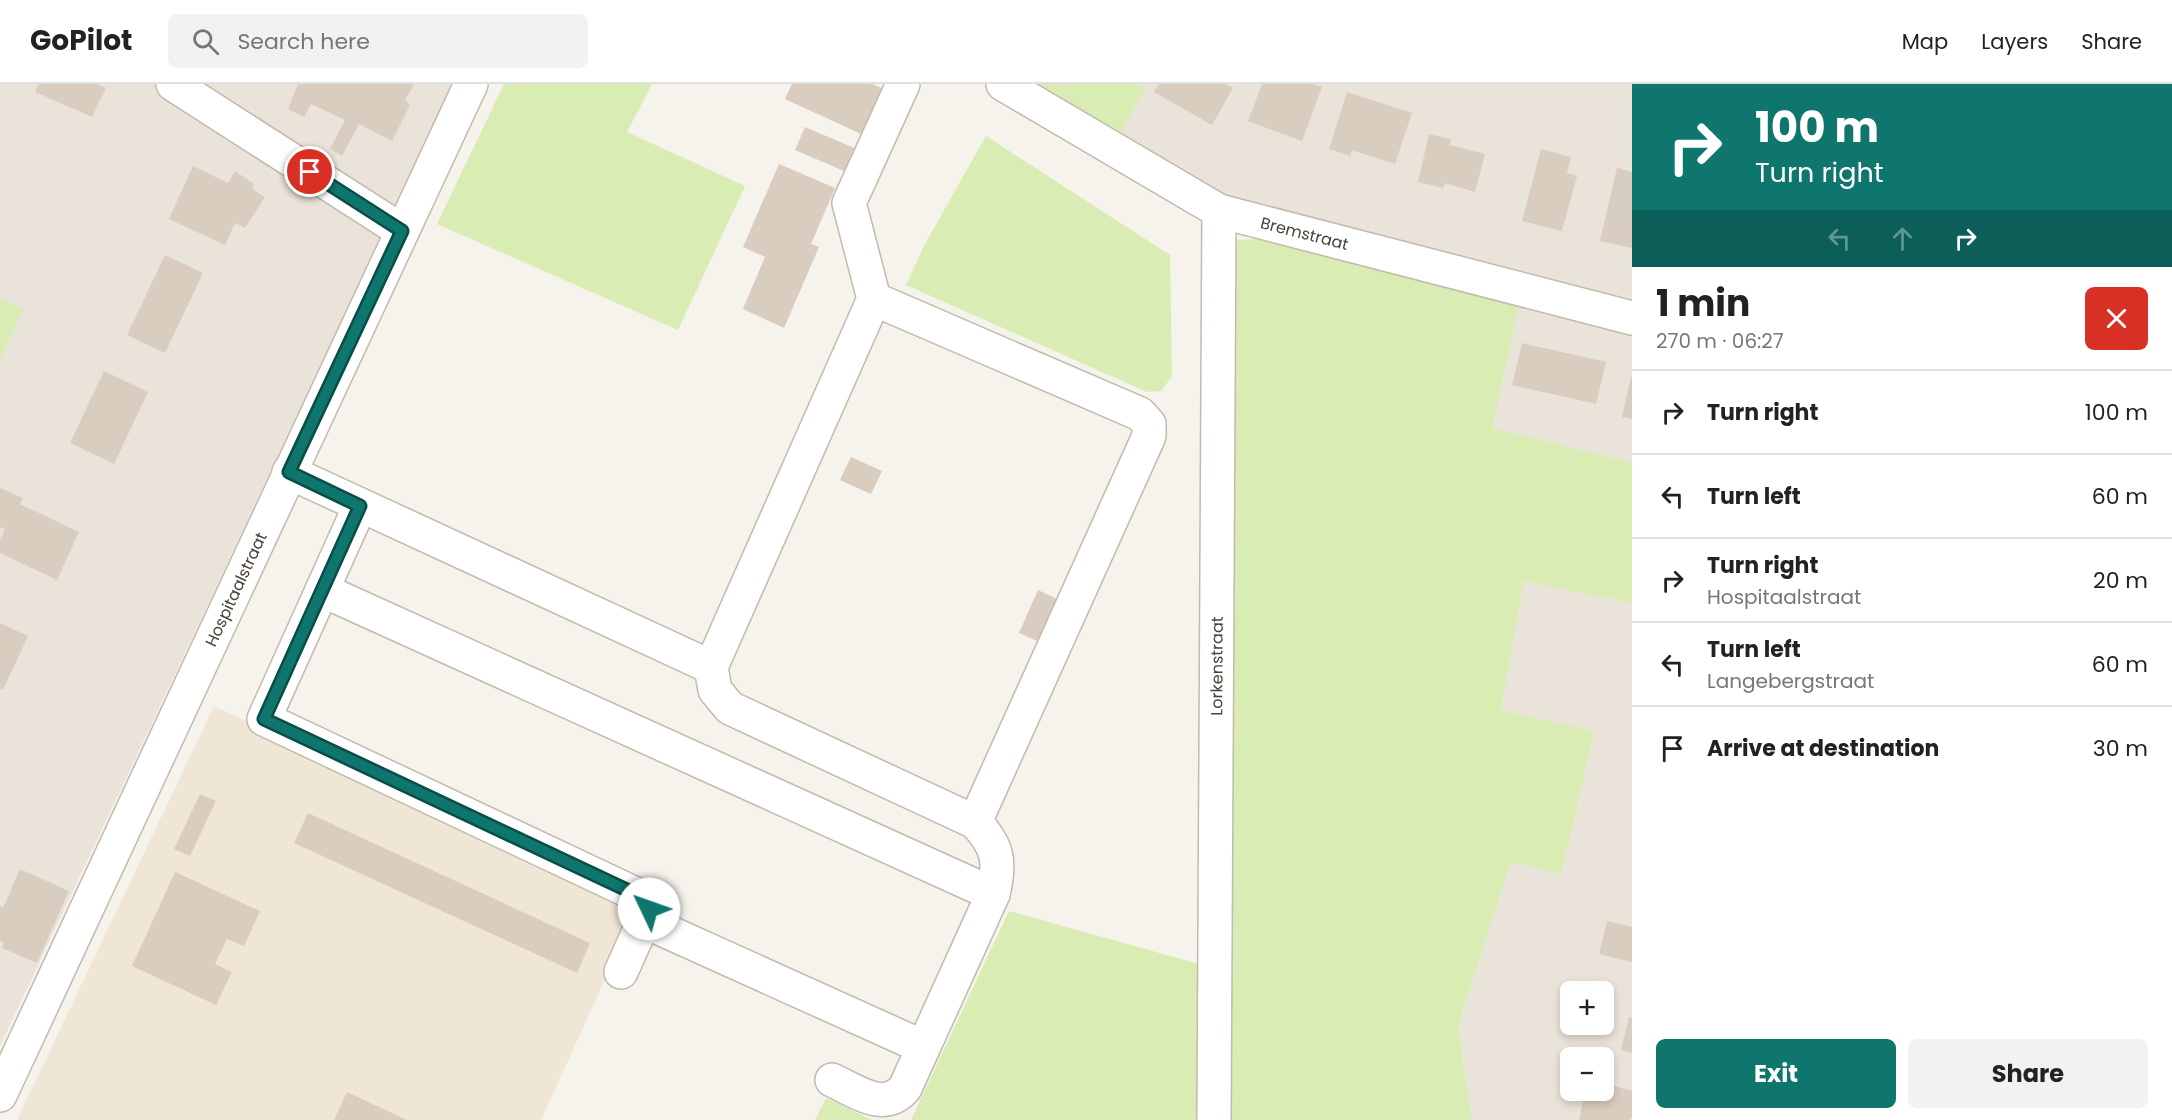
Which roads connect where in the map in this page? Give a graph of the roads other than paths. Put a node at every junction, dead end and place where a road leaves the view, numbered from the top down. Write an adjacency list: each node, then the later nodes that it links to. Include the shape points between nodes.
1 (173, 84): 6 (street)
2 (471, 84): 6 (street, Hospitaalstraat)
3 (903, 84): 7 (street, via 849,202)
4 (1003, 84): 5 (street, Bremstraat)
5 (1219, 211): 8 (street, Bremstraat); 20 (street, Lorkenstraat)
6 (402, 231): 9 (street, Hospitaalstraat)
7 (874, 299): 12 (street); 13 (street, via 1140,414 1149,424 1149,436)
8 (1632, 318)
9 (289, 472): 10 (street); 19 (street, Hospitaalstraat)
10 (360, 506): 11 (street); 12 (street)
11 (322, 590): 14 (street); 15 (street, via 264,719 646,899 650,903)
12 (711, 667): 13 (street, via 715,690 730,708)
13 (975, 822): 14 (street, via 997,854)
14 (993, 894): 17 (street)
15 (644, 921): 16 (street); 17 (street)
16 (621, 972)
17 (924, 1047): 18 (street, via 905,1088 887,1102)
18 (832, 1080)
19 (0, 1095)
20 (1214, 1120)

